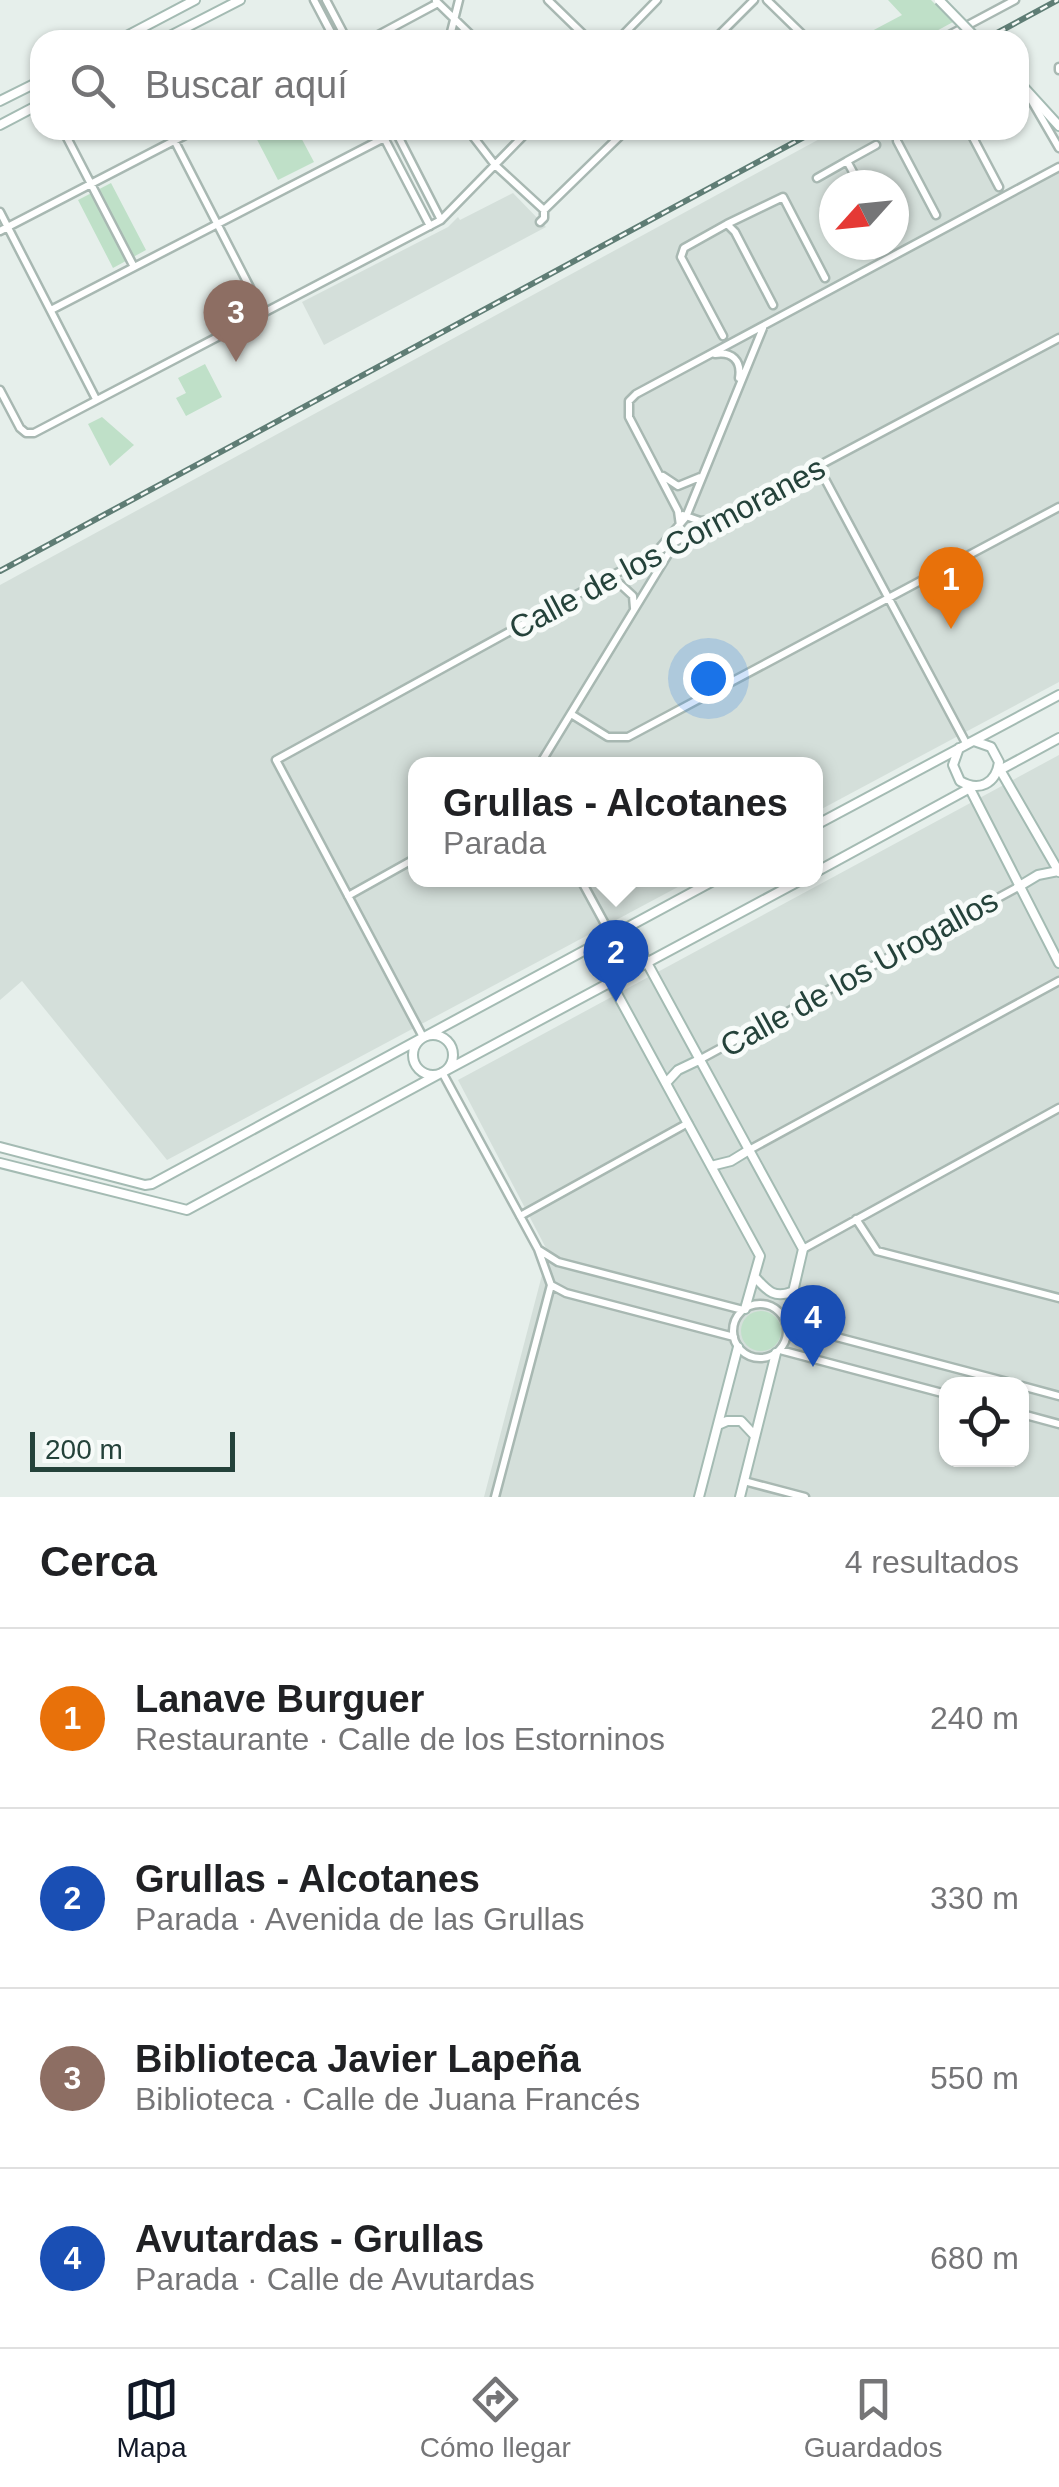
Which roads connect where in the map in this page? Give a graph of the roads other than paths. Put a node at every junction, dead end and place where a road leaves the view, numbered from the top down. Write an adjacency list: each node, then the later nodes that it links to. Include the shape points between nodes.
1 (195, 0): 14 (street)
2 (240, 0): 15 (street)
3 (314, 0): 16 (street)
4 (326, 0): 17 (street)
5 (458, 0): 13 (street)
6 (548, 0): 21 (street)
7 (656, 0): 22 (street)
8 (754, 0): 23 (street)
9 (768, 0): 24 (street)
10 (938, 0): 26 (street, bridge)
11 (1015, 0): 25 (street)
12 (437, 2): 13 (street); 18 (street)
13 (453, 18): 19 (street); 20 (street)
14 (140, 30)
15 (182, 30)
16 (330, 30)
17 (342, 30)
18 (387, 30)
19 (451, 30)
20 (466, 30)
21 (579, 30)
22 (628, 30)
23 (724, 30)
24 (798, 30)
25 (959, 30)
26 (968, 30)
27 (30, 86): 30 (street)
28 (1029, 93): 33 (street)
29 (1029, 97): 45 (street)
30 (0, 102)
31 (30, 109): 32 (street)
32 (0, 125)
33 (1059, 126)
34 (68, 140): 51 (street)
35 (371, 140): 58 (street)
36 (385, 140): 60 (street)
37 (401, 140): 56 (street)
38 (476, 140): 47 (street)
39 (519, 140): 47 (street)
40 (616, 140): 53 (street)
41 (897, 140): 55 (street)
42 (974, 140): 52 (street)
43 (174, 141): 51 (street); 58 (street)
44 (876, 146): 46 (street)
45 (1059, 148)
46 (847, 161): 49 (street); 50 (street)
47 (495, 165): 53 (street); 56 (street)
48 (1058, 167): 67 (street)
49 (852, 170)
50 (817, 178)
51 (91, 184): 61 (street); 62 (street)
52 (999, 187)
53 (544, 210): 57 (street)
54 (0, 212): 61 (street)
55 (936, 215)
56 (440, 220): 60 (street)
57 (540, 222)
58 (217, 224): 62 (street); 66 (street)
59 (727, 224): 63 (street, via 783,197); 64 (street); 68 (street, via 681,252)
60 (430, 226): 66 (street)
61 (4, 229): 65 (street)
62 (134, 267): 65 (street)
63 (825, 278)
64 (773, 305)
65 (50, 310): 73 (street)
66 (263, 313): 73 (street)
67 (764, 327): 70 (street); 72 (street)
68 (723, 336)
69 (1059, 338): 74 (street, Calle de los Cormoranes)
70 (709, 355): 72 (street, via 735,358); 75 (street, via 630,401 629,417)
71 (0, 390): 73 (street, via 26,434)
72 (737, 392): 76 (street)
73 (96, 399)
74 (819, 468): 78 (street, Calle de los Cormoranes); 83 (street)
75 (658, 471): 76 (street, via 678,486); 79 (street)
76 (704, 472): 79 (street)
77 (1059, 507): 83 (street)
78 (719, 519): 79 (street); 80 (street, Calle de los Cormoranes)
79 (684, 520): 80 (street); 81 (street)
80 (672, 544): 81 (street, Calle de los Cormoranes); 84 (street)
81 (654, 554): 82 (street, Calle de los Cormoranes)
82 (588, 589): 84 (street, via 620,584 633,596); 100 (street, Calle de los Cormoranes, via 276,760)
83 (888, 600): 86 (street, via 628,736 608,737); 88 (street)
84 (632, 614): 86 (street)
85 (1059, 695): 88 (street)
86 (571, 714): 89 (street)
87 (1059, 738): 90 (street)
88 (966, 744): 90 (street, via 991,746); 91 (street, via 954,756 955,774); 92 (street)
89 (544, 757)
90 (999, 769): 91 (street, via 986,784); 95 (street)
91 (970, 787): 94 (street); 96 (street)
92 (823, 821)
93 (408, 862): 100 (street)
94 (823, 868)
95 (1059, 872): 96 (street)
96 (1018, 886): 103 (street); 107 (street, Calle de los Urogallos)
97 (585, 887): 101 (street)
98 (702, 887): 101 (street)
99 (788, 887): 102 (street)
100 (348, 896): 106 (street)
101 (611, 935): 102 (street, via 633,937); 105 (street, via 597,957); 106 (street)
102 (648, 962): 105 (street); 107 (street)
103 (1059, 963)
104 (1059, 981): 113 (street)
105 (611, 982): 108 (street); 109 (street)
106 (423, 1037): 108 (street, via 414,1049 417,1067); 108 (street, via 449,1042 453,1054); 112 (street, via 152,1184)
107 (699, 1060): 109 (street); 113 (street)
108 (442, 1072): 114 (street, via 187,1210); 116 (street)
109 (666, 1083): 111 (street)
110 (1059, 1108): 117 (street)
111 (688, 1123): 115 (street); 116 (street)
112 (0, 1147)
113 (749, 1150): 115 (street); 119 (street)
114 (0, 1163)
115 (711, 1166): 120 (street, via 760,1256)
116 (520, 1216): 118 (street)
117 (856, 1219): 119 (street); 123 (street, via 876,1251)
118 (538, 1249): 121 (street); 124 (street, via 558,1262)
119 (803, 1249): 122 (street)
120 (755, 1277): 122 (street, via 768,1292); 124 (street)
121 (551, 1285): 126 (street); 138 (street)
122 (794, 1291): 125 (street)
123 (1059, 1298)
124 (744, 1309): 125 (street, via 769,1306); 126 (street)
125 (786, 1323): 128 (street); 129 (street)
126 (734, 1337): 127 (street)
127 (738, 1346): 128 (street, via 752,1357); 135 (street)
128 (778, 1352): 131 (street); 136 (street)
129 (988, 1377)
130 (1029, 1388): 132 (street)
131 (939, 1392)
132 (1059, 1396)
133 (1029, 1416): 134 (street)
134 (1059, 1424)
135 (718, 1425): 136 (street, via 741,1421); 139 (street)
136 (756, 1436): 137 (street)
137 (744, 1482): 140 (street); 141 (street)
138 (495, 1497)
139 (699, 1497)
140 (740, 1497)
141 (805, 1497)

